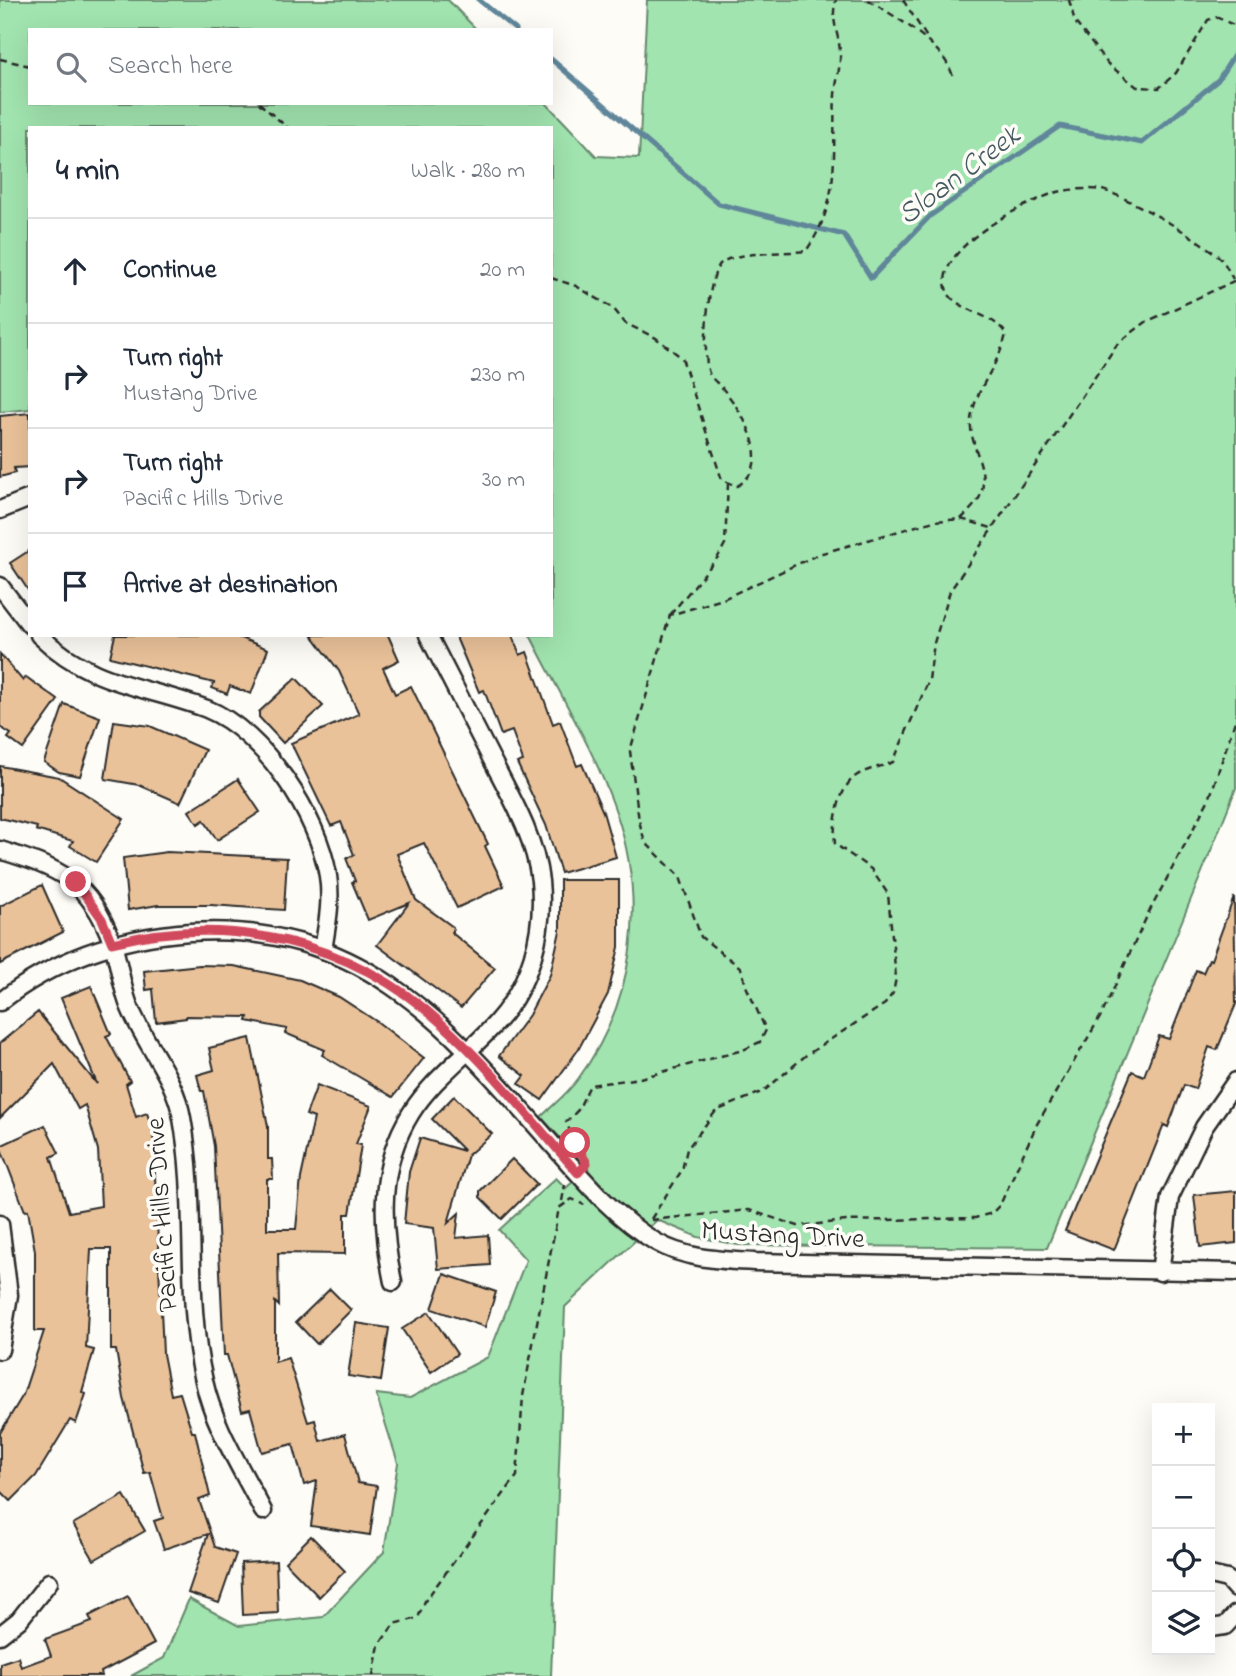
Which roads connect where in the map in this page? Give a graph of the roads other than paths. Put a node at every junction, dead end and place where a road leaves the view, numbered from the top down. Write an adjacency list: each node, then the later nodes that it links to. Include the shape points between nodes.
1 (28, 499): 2 (street)
2 (0, 510)
3 (0, 586): 4 (street)
4 (28, 622)
5 (41, 637): 9 (street, via 93,675 210,710 264,751 291,788 325,858 330,895)
6 (429, 637): 11 (street, via 518,810 540,880 538,939 532,962 509,1007)
7 (0, 850): 8 (street, Pacific Hills Drive, via 44,864 76,882 102,919)
8 (112, 943): 9 (street, Mustang Drive, via 219,930 269,936); 10 (street, Mustang Drive, via 53,969); 18 (street, Pacific Hills Drive, via 134,1019 165,1072 182,1114 196,1335 209,1400)
9 (323, 950): 11 (street, Mustang Drive, via 415,1001)
10 (0, 1002)
11 (469, 1049): 14 (street, Mustang Drive, via 578,1173 675,1250 720,1260); 16 (street, via 422,1098 394,1150 383,1216)
12 (1236, 1082): 14 (street, via 1204,1127 1174,1187 1165,1218)
13 (0, 1224): 17 (street, via 9,1295)
14 (1160, 1272): 15 (street, Mustang Drive)
15 (1236, 1272)
16 (393, 1282)
17 (0, 1349)
18 (263, 1511)
19 (1215, 1576): 21 (street, via 1227,1579)
20 (49, 1582): 24 (street, via 19,1620)
21 (1236, 1589)
22 (1236, 1615): 23 (street, via 1225,1626)
23 (1215, 1627)
24 (0, 1635)

